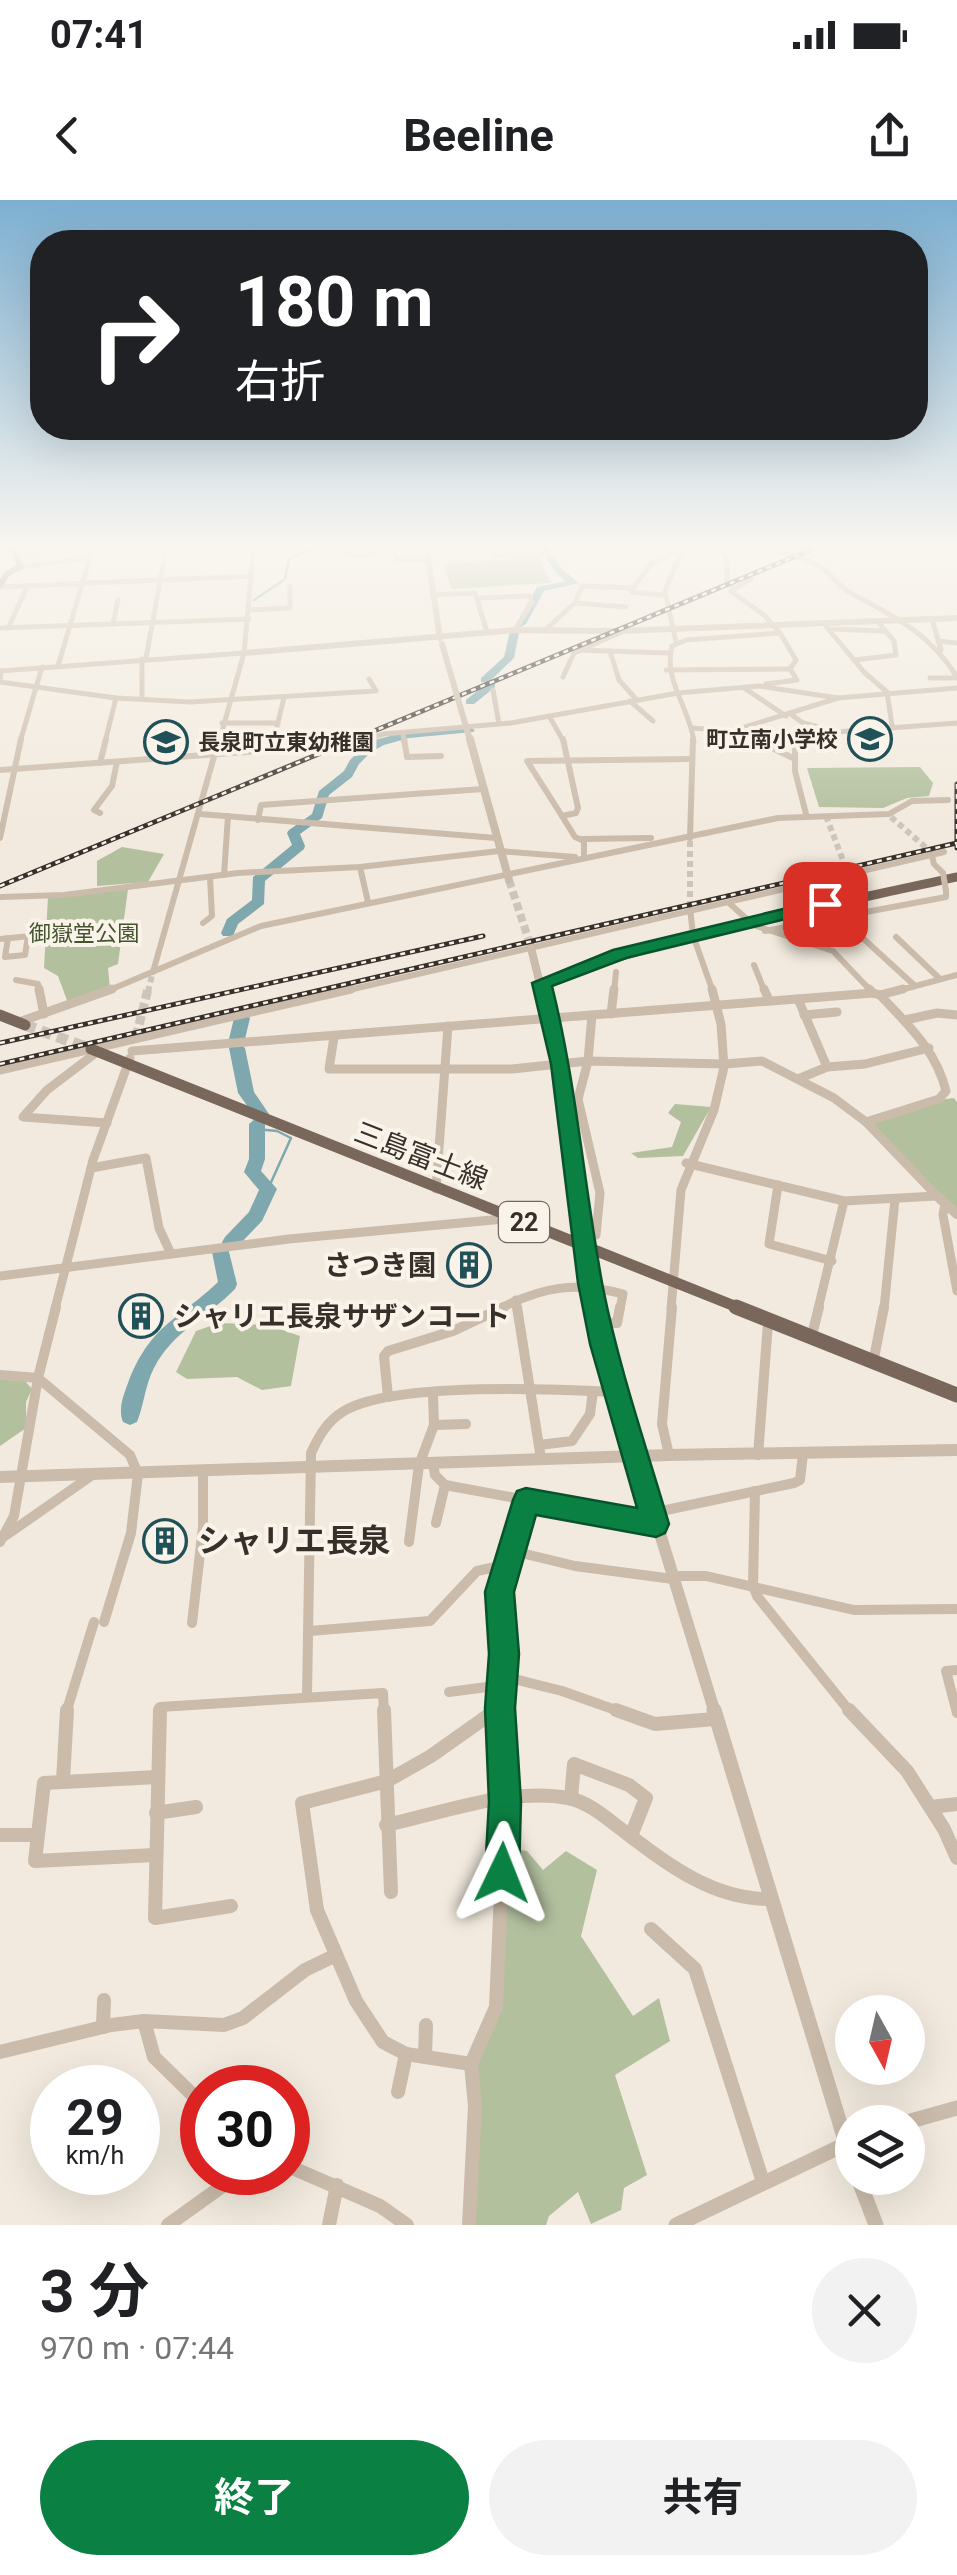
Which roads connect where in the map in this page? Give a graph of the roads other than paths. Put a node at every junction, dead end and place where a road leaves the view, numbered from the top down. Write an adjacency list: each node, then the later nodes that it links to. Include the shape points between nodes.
1 (67, 638): 22 (street)
2 (148, 638): 20 (street)
3 (246, 638): 17 (street)
4 (449, 638): 13 (street)
5 (606, 638): 15 (street)
6 (675, 638): 14 (street)
7 (722, 638): 14 (street)
8 (784, 638): 24 (street, via 796,660)
9 (836, 638): 21 (street)
10 (892, 638): 21 (street, via 896,655)
11 (923, 638): 18 (street)
12 (937, 638): 18 (street)
13 (440, 640): 17 (street); 68 (street, bridge)
14 (676, 642): 19 (street)
15 (580, 650): 16 (street); 27 (street)
16 (610, 651): 19 (street); 44 (street)
17 (244, 653): 20 (street); 43 (street)
18 (942, 653): 29 (street)
19 (668, 654): 25 (street)
20 (144, 658): 22 (street); 39 (street)
21 (854, 660): 37 (street)
22 (58, 666): 23 (street)
23 (42, 667): 26 (street); 31 (street)
24 (790, 668): 25 (street); 32 (street, via 797,680)
25 (666, 670): 36 (street)
26 (0, 671): 31 (street, via 0,682)
27 (563, 677)
28 (930, 678): 29 (street)
29 (957, 678)
30 (368, 679): 40 (street, via 376,691)
31 (37, 685): 38 (street); 67 (street)
32 (759, 686): 33 (street); 41 (street)
33 (744, 688): 36 (street); 46 (street)
34 (957, 688): 37 (street)
35 (494, 690): 52 (street)
36 (678, 693): 44 (street); 54 (street)
37 (890, 696): 41 (street); 53 (street)
38 (116, 698): 39 (street); 65 (street)
39 (142, 698): 43 (street)
40 (284, 698): 42 (street); 50 (street)
41 (838, 698): 46 (street)
42 (252, 699): 43 (street); 49 (street)
43 (230, 700): 48 (street)
44 (633, 700): 45 (street); 47 (street)
45 (549, 716): 52 (street); 61 (street)
46 (789, 716): 54 (street, via 732,731); 55 (street)
47 (654, 721)
48 (222, 723): 49 (street); 59 (street)
49 (244, 723): 50 (street)
50 (278, 723): 58 (street)
51 (957, 723): 53 (street)
52 (499, 724): 56 (street)
53 (892, 725): 55 (street)
54 (692, 728): 62 (street)
55 (829, 730): 63 (street, via 795,734)
56 (403, 736): 58 (street); 60 (street, via 407,757)
57 (772, 748): 63 (street)
58 (271, 750): 59 (street)
59 (212, 754): 64 (street); 71 (street)
60 (440, 756)
61 (569, 759): 62 (street); 74 (street, via 578,812); 74 (street, via 528,762)
62 (692, 759): 78 (street)
63 (795, 759): 72 (street)
64 (116, 762): 65 (street); 70 (street, via 112,786 94,804)
65 (100, 763): 67 (street)
66 (0, 770): 67 (street)
67 (12, 770): 76 (street)
68 (482, 789): 75 (street, via 270,804 262,806); 77 (street)
69 (948, 800): 72 (street, via 912,801 890,816)
70 (100, 813)
71 (200, 814): 73 (street); 90 (street)
72 (806, 814): 78 (street)
73 (228, 816): 75 (street); 86 (street)
74 (562, 816): 79 (street)
75 (258, 820): 77 (street)
76 (0, 838)
77 (496, 838): 81 (street)
78 (690, 838): 80 (street)
79 (582, 839): 80 (street); 84 (street)
80 (668, 839): 84 (street)
81 (499, 851): 84 (street); 85 (street); 88 (street)
82 (944, 852): 83 (street)
83 (932, 853): 93 (street); 95 (street, bridge, via 946,897)
84 (584, 858): 88 (street)
85 (360, 868): 86 (street); 92 (street)
86 (224, 874): 87 (street)
87 (210, 877): 90 (street); 96 (street, via 212,916)
88 (508, 877): 92 (street)
89 (957, 880): 95 (main road); 97 (main road)
90 (177, 882): 91 (street); 106 (street)
91 (0, 897)
92 (368, 902): 106 (street, via 250,929)
93 (729, 903): 94 (street); 97 (street)
94 (690, 909): 102 (street); 103 (street)
95 (834, 912): 97 (main road); 111 (street)
96 (203, 923)
97 (757, 926): 102 (main road); 112 (street, via 833,951)
98 (41, 935): 99 (street)
99 (28, 936): 101 (street); 101 (street, via 25,955 5,957)
100 (896, 937): 108 (street)
101 (4, 938)
102 (694, 938): 110 (main road); 115 (street)
103 (531, 947): 110 (street); 128 (street)
104 (754, 965): 114 (street)
105 (616, 972): 118 (street)
106 (153, 973): 117 (street)
107 (957, 975): 108 (street)
108 (940, 979): 111 (street)
109 (16, 980): 117 (street, via 38,984)
110 (542, 983): 123 (street)
111 (914, 984): 112 (street)
112 (876, 994): 113 (street); 124 (street)
113 (798, 999): 114 (street); 119 (street)
114 (769, 1000): 115 (street)
115 (719, 1005): 118 (street); 134 (street)
116 (838, 1012): 119 (street)
117 (44, 1014): 125 (street)
118 (611, 1014): 121 (street)
119 (804, 1014): 136 (street)
120 (0, 1015): 125 (main road)
121 (592, 1015): 123 (street); 132 (street)
122 (957, 1015): 124 (street)
123 (552, 1018): 126 (street); 133 (street)
124 (905, 1020): 129 (street)
125 (22, 1024)
126 (448, 1026): 127 (street); 138 (street)
127 (334, 1037): 131 (street); 138 (street, via 328,1069)
128 (135, 1038): 130 (street); 131 (street)
129 (929, 1048): 136 (street); 139 (street)
130 (94, 1051): 135 (main road, 三島富士線 / 22); 137 (street); 143 (street, via 22,1117)
131 (132, 1052): 135 (street)
132 (588, 1061): 133 (street); 134 (street); 153 (street, via 578,1099 600,1193 600,1230)
133 (561, 1064): 138 (street); 153 (street)
134 (724, 1064): 141 (street, via 769,1062); 144 (street, via 714,1109)
135 (129, 1067): 143 (street); 147 (main road, 三島富士線 / 22)
136 (827, 1067): 141 (street)
137 (0, 1070)
138 (444, 1070): 147 (street)
139 (943, 1073): 140 (street); 142 (street, via 946,1091 939,1099)
140 (957, 1073)
141 (798, 1080): 142 (street)
142 (866, 1122): 148 (street)
143 (107, 1123): 145 (street)
144 (686, 1163): 146 (street); 158 (street)
145 (91, 1168): 154 (street, via 146,1158 159,1228); 156 (street)
146 (778, 1186): 150 (street); 155 (street, via 769,1244)
147 (436, 1189): 152 (main road, 三島富士線 / 22)
148 (941, 1199): 149 (street); 151 (street); 160 (street)
149 (895, 1200): 150 (street); 165 (street)
150 (844, 1201): 155 (street)
151 (957, 1214)
152 (514, 1218): 153 (main road, 三島富士線 / 22); 154 (street)
153 (586, 1242): 158 (main road, 三島富士線 / 22); 159 (street)
154 (171, 1254): 156 (street)
155 (832, 1260): 164 (street)
156 (65, 1268): 157 (street); 167 (street)
157 (0, 1276)
158 (672, 1282): 163 (main road, 三島富士線 / 22); 179 (street, via 662,1424)
159 (590, 1283): 161 (street, via 544,1286); 162 (street); 162 (street, via 624,1296 617,1323)
160 (957, 1291)
161 (516, 1300): 168 (street); 173 (street, via 460,1328 388,1351)
162 (598, 1323): 170 (street)
163 (768, 1323): 164 (main road, 三島富士線 / 22); 180 (street)
164 (811, 1339): 165 (main road, 三島富士線 / 22)
165 (873, 1364): 172 (main road, 三島富士線 / 22)
166 (0, 1375): 167 (street)
167 (38, 1378): 186 (street, via 130,1455); 189 (street)
168 (532, 1388): 169 (street); 171 (street); 176 (street)
169 (593, 1391): 170 (street); 176 (street, via 590,1414 572,1441)
170 (615, 1392): 181 (street)
171 (433, 1394): 173 (street); 175 (street)
172 (957, 1395)
173 (388, 1397): 184 (street, via 326,1421)
174 (466, 1424): 175 (street)
175 (434, 1425): 183 (street)
176 (539, 1444): 182 (street)
177 (957, 1450): 178 (street)
178 (803, 1454): 180 (street); 191 (street, via 800,1480)
179 (669, 1455): 180 (street); 181 (street)
180 (758, 1455)
181 (635, 1457): 182 (street); 193 (street)
182 (542, 1459): 183 (street)
183 (426, 1464): 184 (street); 190 (street); 196 (street)
184 (311, 1469): 185 (street); 204 (street)
185 (203, 1472): 186 (street); 203 (street)
186 (138, 1474): 187 (street); 202 (street, via 131,1533)
187 (92, 1475): 189 (street); 195 (street)
188 (0, 1477): 189 (street)
189 (18, 1477): 195 (street, via 14,1516)
190 (445, 1485): 192 (street); 194 (street)
191 (755, 1491): 193 (street); 200 (street)
192 (526, 1500): 193 (street); 197 (street)
193 (654, 1519): 199 (street)
194 (436, 1524)
195 (2, 1540)
196 (409, 1542)
197 (512, 1550): 198 (street); 199 (street)
198 (505, 1564): 204 (street, via 478,1571 430,1621); 206 (street, via 499,1592)
199 (672, 1578): 200 (street, via 706,1576); 211 (street)
200 (752, 1586): 201 (street, via 854,1610); 219 (street)
201 (957, 1609)
202 (99, 1622): 213 (street, via 66,1713)
203 (192, 1623)
204 (310, 1631): 208 (street)
205 (957, 1670): 210 (street, via 946,1671)
206 (502, 1681): 207 (street); 209 (street); 211 (street, via 562,1691 656,1724)
207 (449, 1692)
208 (308, 1696): 212 (street, via 160,1707); 214 (street, via 383,1693)
209 (500, 1708): 214 (street); 216 (street)
210 (957, 1713)
211 (715, 1719): 228 (street)
212 (157, 1776): 213 (street); 220 (street)
213 (63, 1781): 223 (street, via 44,1782)
214 (385, 1781): 221 (street); 231 (street, via 302,1802 317,1910)
215 (571, 1798): 216 (street); 224 (street); 224 (street, via 574,1764 629,1785 646,1798)
216 (505, 1802): 221 (street); 239 (street, via 496,2007)
217 (957, 1804): 219 (street)
218 (196, 1807): 220 (street)
219 (930, 1807): 226 (street)
220 (156, 1813): 225 (street)
221 (386, 1825): 227 (street)
222 (0, 1835): 223 (street)
223 (38, 1835): 225 (street, via 34,1861)
224 (631, 1836): 228 (street, via 736,1898)
225 (156, 1855): 229 (street, via 155,1918)
226 (957, 1858)
227 (391, 1892)
228 (771, 1900): 242 (street)
229 (231, 1906)
230 (651, 1929): 247 (street, via 696,1970)
231 (336, 1955): 233 (street, via 224,2026); 237 (street, via 383,2042)
232 (104, 2000): 235 (street)
233 (144, 2021): 235 (street); 240 (street, via 154,2057)
234 (426, 2025): 238 (street)
235 (103, 2027): 236 (street)
236 (0, 2052)
237 (406, 2054): 238 (street); 241 (street)
238 (424, 2057): 239 (street)
239 (470, 2064): 254 (street, via 476,2106)
240 (180, 2082)
241 (398, 2092)
242 (837, 2105)
243 (957, 2108): 244 (street)
244 (925, 2117)
245 (835, 2149): 247 (street)
246 (310, 2175): 248 (street)
247 (763, 2182): 255 (street)
248 (337, 2185): 252 (street); 253 (street)
249 (210, 2195): 251 (street)
250 (865, 2195): 256 (street)
251 (168, 2225)
252 (329, 2225)
253 (408, 2225)
254 (468, 2225)
255 (676, 2225)
256 (876, 2225)

